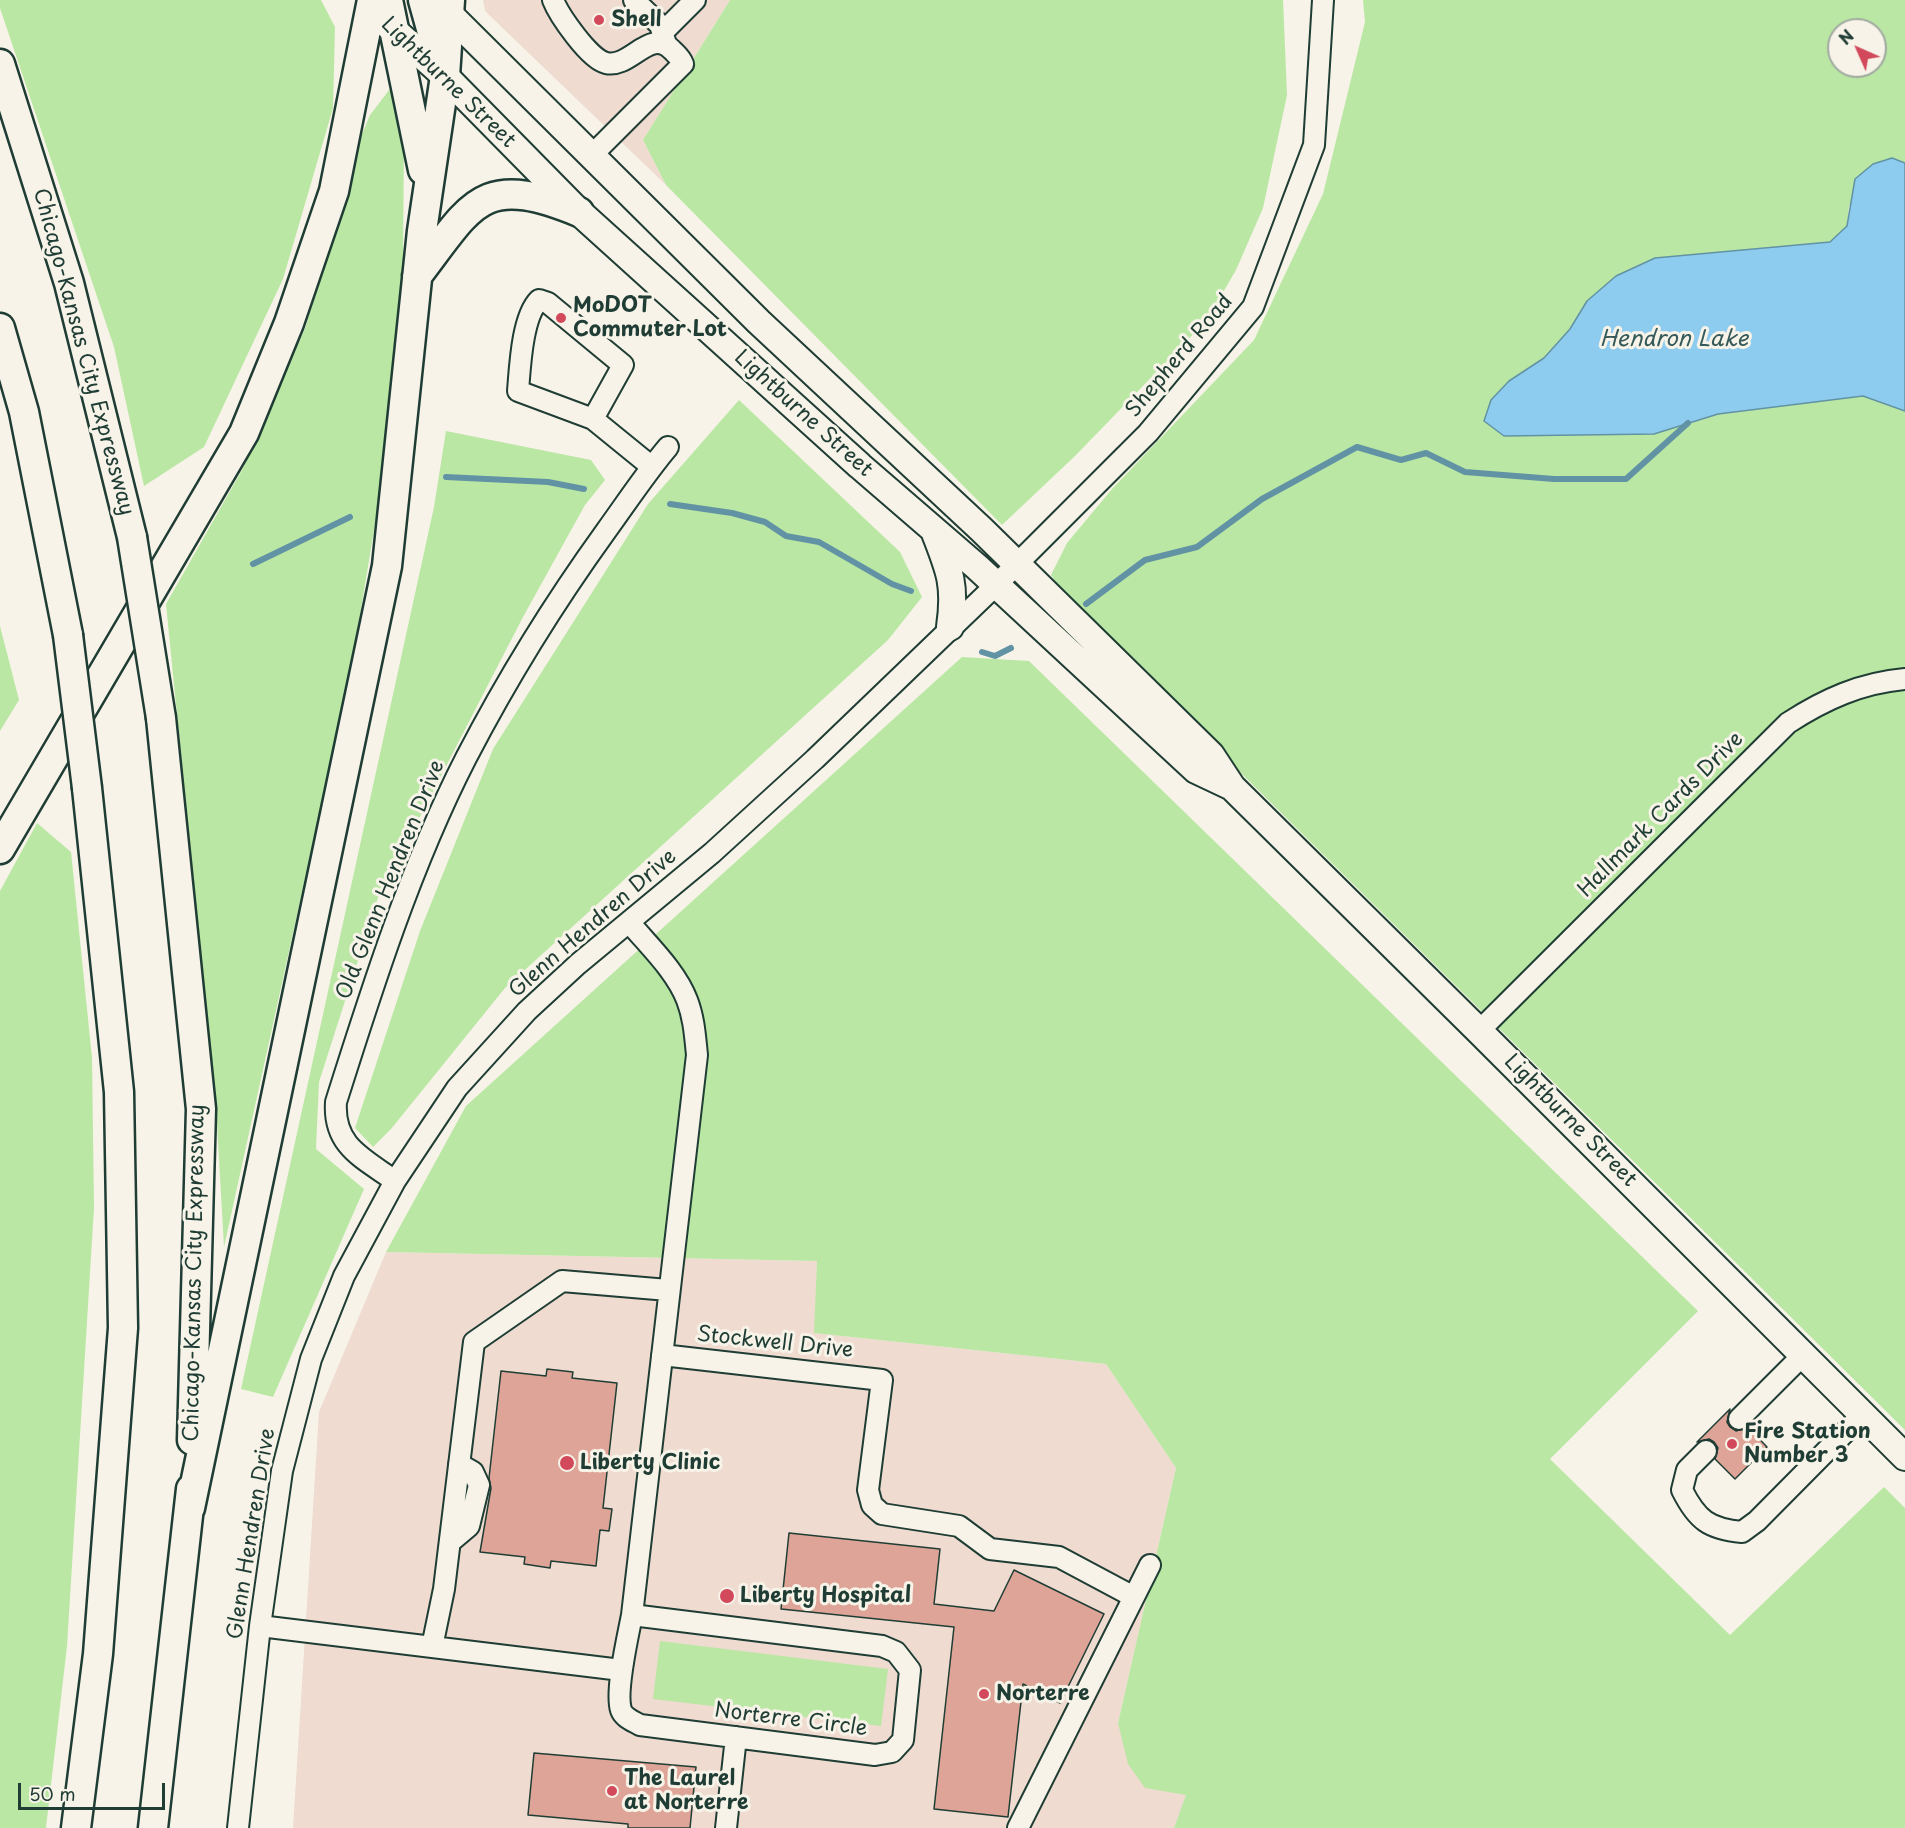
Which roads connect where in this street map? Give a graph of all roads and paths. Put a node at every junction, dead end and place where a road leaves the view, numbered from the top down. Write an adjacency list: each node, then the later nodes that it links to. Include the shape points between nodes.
1 (423, 0): 11 (highway)
2 (553, 0): 9 (street, via 567,26 607,64 619,62)
3 (634, 0): 9 (street)
4 (695, 0): 9 (street)
5 (1323, 0): 21 (street, Shepherd Road, via 1314,145 1253,307 1148,433)
6 (373, 2): 8 (highway); 26 (highway, via 334,191 289,323 244,433)
7 (444, 4): 11 (highway); 12 (main road, Lightburne Street)
8 (396, 33): 11 (main road, Lightburne Street); 13 (highway)
9 (665, 38): 12 (street, via 683,64)
10 (0, 64): 37 (highway, Chicago-Kansas City Expressway, bridge, via 69,283 132,537 161,718 201,1109)
11 (445, 76): 13 (highway); 14 (main road, Lightburne Street)
12 (592, 154): 21 (main road, Lightburne Street, via 759,322)
13 (427, 193): 15 (highway)
14 (579, 212): 15 (highway, via 544,198 514,193 485,199 460,220); 20 (main road, Lightburne Street)
15 (417, 276): 37 (highway, via 387,566)
16 (0, 328): 45 (highway, bridge, via 24,412 68,635 119,1092 123,1328 98,1654)
17 (593, 419): 17 (street, via 623,365 548,303 539,300 533,306 523,348 518,391); 19 (street)
18 (668, 447): 19 (street, Old Glenn Hendren Drive)
19 (652, 467): 29 (street, Old Glenn Hendren Drive, via 573,577 515,669 465,760 417,868 374,981 336,1102 335,1118 348,1145)
20 (933, 530): 22 (main road, Lightburne Street); 23 (main road, via 949,569 954,599)
21 (1017, 565): 22 (street, Shepherd Road); 25 (main road, Lightburne Street, via 1211,755)
22 (996, 585): 23 (street, Glenn Hendren Drive); 25 (main road, Lightburne Street, via 1196,770)
23 (950, 627): 27 (street, Glenn Hendren Drive, via 798,775)
24 (1905, 678): 28 (street, Hallmark Cards Drive, via 1855,688 1788,723)
25 (1232, 787): 28 (main road, Lightburne Street)
26 (0, 849)
27 (629, 922): 29 (street, Glenn Hendren Drive, via 554,984 486,1056 457,1088); 30 (street, via 665,964 686,997 697,1055)
28 (1479, 1030): 32 (main road, Lightburne Street)
29 (394, 1181): 41 (street, Glenn Hendren Drive, via 344,1276 311,1359 282,1471)
30 (668, 1290): 31 (street); 42 (street, via 562,1281 474,1342 450,1542)
31 (662, 1355): 39 (street, Stockwell Drive, via 882,1380 868,1490 872,1505 882,1514 959,1526 990,1549 1059,1557); 40 (street)
32 (1803, 1355): 33 (main road, Lightburne Street); 34 (street)
33 (1862, 1415): 35 (street, via 1742,1532 1722,1530 1694,1513 1682,1490 1687,1470); 36 (main road, Lightburne Street)
34 (1739, 1419)
35 (1706, 1451)
36 (1905, 1457)
37 (190, 1508): 46 (highway, Chicago-Kansas City Expressway)
38 (1150, 1565): 39 (street)
39 (1134, 1597): 49 (street)
40 (632, 1615): 43 (street, Norterre Circle); 44 (street, Norterre Circle, via 882,1647 896,1652 910,1670 903,1740 892,1752 876,1755)
41 (260, 1626): 42 (street); 47 (street, Glenn Hendren Drive)
42 (432, 1647): 43 (street)
43 (621, 1670): 44 (street, Norterre Circle, via 621,1711 640,1725)
44 (736, 1737): 48 (street)
45 (76, 1828)
46 (153, 1828)
47 (238, 1828)
48 (726, 1828)
49 (1018, 1828)

